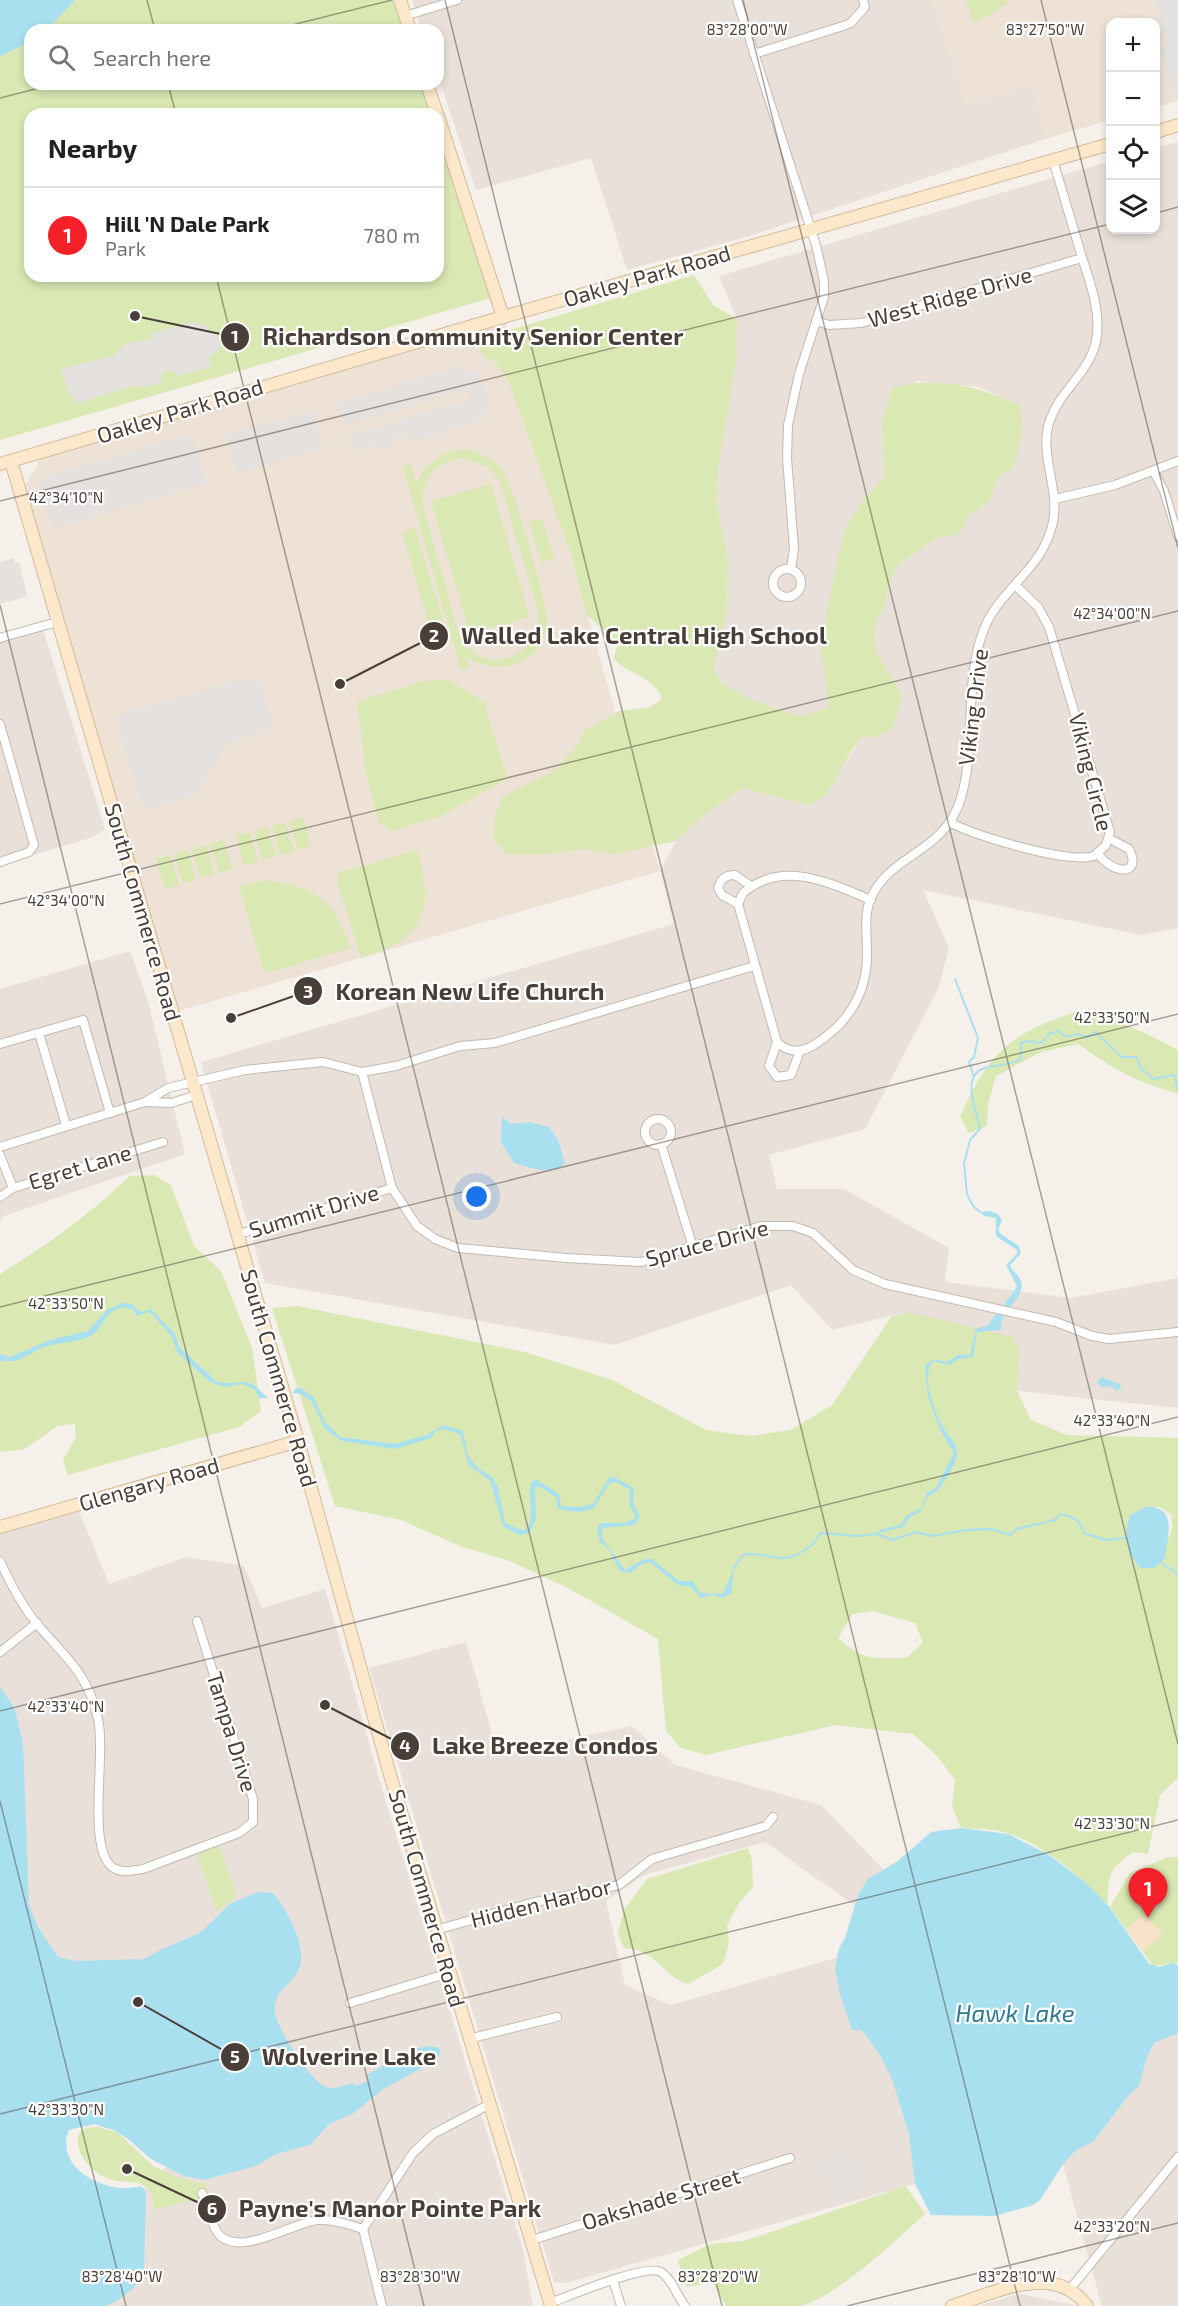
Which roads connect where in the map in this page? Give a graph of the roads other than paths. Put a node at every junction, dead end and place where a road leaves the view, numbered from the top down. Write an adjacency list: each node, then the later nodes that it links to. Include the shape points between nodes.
1 (400, 0): 5 (street)
2 (457, 0): 5 (street)
3 (737, 0): 7 (street)
4 (863, 0): 7 (street, via 865,7 851,22)
5 (405, 16): 6 (street)
6 (408, 24)
7 (754, 54): 15 (street)
8 (429, 90): 9 (street)
9 (436, 108)
10 (1178, 125): 11 (street)
11 (1160, 130)
12 (444, 134): 17 (street)
13 (1106, 145): 14 (street, Oakley Park Road)
14 (1053, 160): 15 (street, Oakley Park Road); 16 (street, Viking Drive)
15 (810, 229): 17 (street, Oakley Park Road); 18 (street, via 824,281 824,297)
16 (1082, 258): 18 (street, West Ridge Drive, via 861,323 829,325); 22 (street, Viking Drive, via 1096,308 1097,336 1088,363 1049,422 1046,457)
17 (503, 317): 20 (street, Oakley Park Road)
18 (816, 321): 24 (street, via 799,374 789,425 787,458 794,549)
19 (1178, 461): 21 (street)
20 (5, 463): 26 (street, South Commerce Road)
21 (1154, 472): 22 (street); 23 (street)
22 (1055, 499): 25 (street, Viking Drive, via 1054,521 1046,547)
23 (1178, 536)
24 (791, 569)
25 (1016, 586): 29 (street, Viking Drive, via 991,614 980,641 962,794); 30 (street, Viking Circle, via 1038,607 1049,627)
26 (57, 622): 27 (street); 42 (street, South Commerce Road)
27 (0, 638)
28 (0, 724): 32 (street, via 34,845 29,852)
29 (951, 823): 31 (street, Viking Circle, via 989,839 1076,856); 34 (street, Viking Drive, via 928,846 895,867)
30 (1110, 839): 31 (street, Viking Circle); 31 (street, via 1129,849 1130,866 1116,870)
31 (1098, 854)
32 (0, 862)
33 (751, 886): 34 (street, via 778,877 813,877); 35 (street); 35 (street, via 735,875 720,881 722,895)
34 (870, 900): 40 (street, via 867,966 856,1003 835,1030)
35 (738, 904): 36 (street)
36 (754, 966): 38 (street); 41 (street, via 495,1043 460,1046)
37 (39, 1033): 39 (street); 45 (street, via 83,1020); 46 (street)
38 (777, 1042): 40 (street); 40 (street, via 769,1066 777,1077 791,1075)
39 (0, 1044)
40 (800, 1051)
41 (362, 1072): 42 (street, via 323,1062 284,1064); 52 (street, Spruce Drive)
42 (192, 1082): 43 (street, South Commerce Road); 44 (street, via 168,1088)
43 (197, 1095): 44 (street, via 171,1103); 54 (street, South Commerce Road)
44 (145, 1102): 45 (street)
45 (110, 1113): 46 (street)
46 (66, 1125): 49 (street)
47 (163, 1142): 51 (street, Egret Lane)
48 (661, 1144): 55 (street)
49 (0, 1148)
50 (0, 1155): 51 (street)
51 (13, 1188): 53 (street, Egret Lane)
52 (392, 1188): 54 (street, Summit Drive); 55 (street, Spruce Drive, via 417,1226 458,1248 620,1263 652,1260)
53 (0, 1197)
54 (236, 1234): 57 (street, South Commerce Road)
55 (693, 1247): 56 (street, Spruce Drive, via 765,1226 797,1226 824,1241 842,1262 863,1276 1056,1322 1092,1336 1109,1339)
56 (1178, 1332)
57 (298, 1441): 58 (street, Glengary Road); 64 (street, South Commerce Road)
58 (0, 1527)
59 (0, 1561): 61 (street, Tampa Drive)
60 (197, 1621): 61 (street, Tampa Drive, via 253,1799 253,1822 239,1833 129,1872 110,1866 103,1854 99,1830 99,1720 89,1692 70,1657)
61 (37, 1623): 62 (street)
62 (0, 1652)
63 (773, 1817): 64 (street, Hidden Harbor, via 766,1826 652,1859 619,1885 531,1903)
64 (436, 1930): 65 (street, South Commerce Road)
65 (449, 1973): 66 (street); 68 (street, South Commerce Road)
66 (350, 2003)
67 (557, 2017): 68 (street)
68 (468, 2039): 69 (street, South Commerce Road)
69 (490, 2104): 73 (street, via 433,2134 413,2153); 74 (street, South Commerce Road)
70 (1178, 2157): 76 (street)
71 (790, 2158): 74 (street, Oakshade Street)
72 (202, 2193): 73 (street, via 218,2232 237,2243 317,2220)
73 (363, 2229): 78 (street)
74 (532, 2240): 77 (street, South Commerce Road)
75 (613, 2280): 77 (street); 79 (street); 80 (street, via 657,2270)
76 (1070, 2289): 81 (street, via 1059,2283 1034,2282); 82 (street)
77 (551, 2304)
78 (382, 2306)
79 (621, 2306)
80 (685, 2306)
81 (952, 2306)
82 (1087, 2306)

